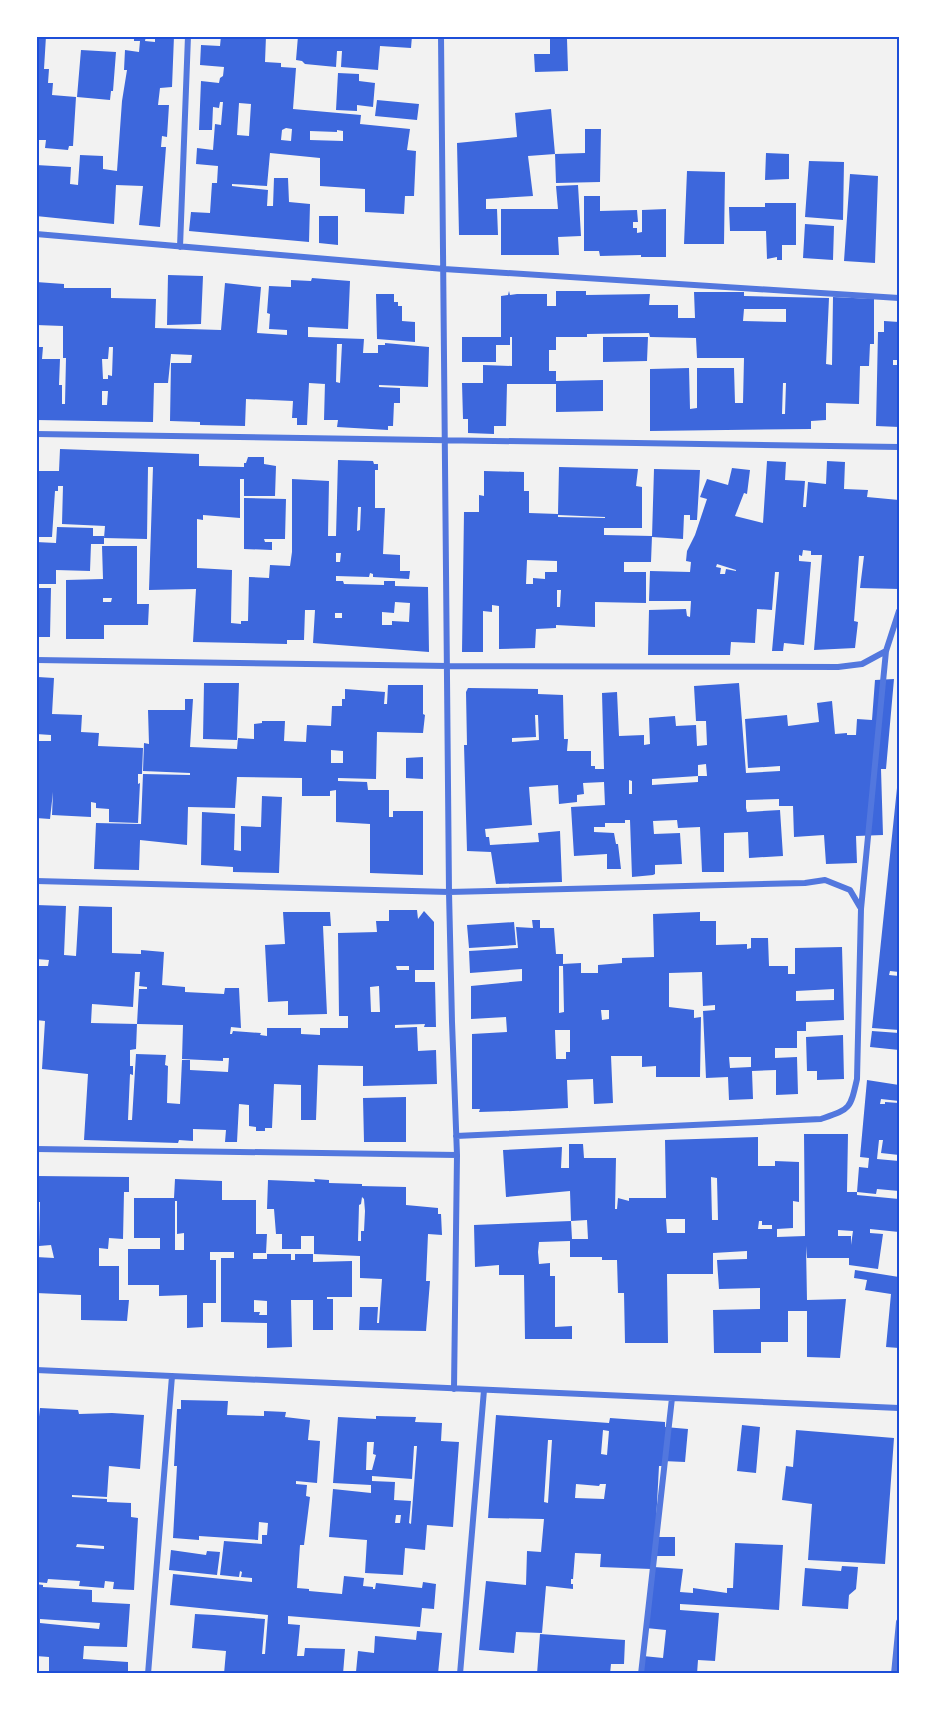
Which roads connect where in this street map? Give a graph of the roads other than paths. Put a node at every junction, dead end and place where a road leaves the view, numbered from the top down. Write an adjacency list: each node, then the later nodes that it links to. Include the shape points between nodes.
1 (188, 36): 4 (street)
2 (441, 36): 5 (street)
3 (36, 234): 4 (street)
4 (180, 247): 5 (street)
5 (444, 269): 6 (street); 8 (street)
6 (899, 298)
7 (36, 434): 8 (street)
8 (446, 440): 9 (street); 13 (street)
9 (899, 447)
10 (899, 611): 11 (street)
11 (886, 651): 13 (street, via 862,664 838,667); 16 (street)
12 (36, 660): 13 (street)
13 (448, 666): 15 (street)
14 (36, 881): 15 (street)
15 (449, 892): 16 (street, via 825,880 850,890); 17 (street)
16 (861, 909): 17 (street, via 857,1079 852,1103 843,1112 821,1119)
17 (456, 1136): 19 (street)
18 (36, 1149): 19 (street)
19 (457, 1155): 22 (street)
20 (36, 1370): 21 (street)
21 (172, 1376): 22 (street); 27 (street)
22 (454, 1389): 23 (street)
23 (484, 1390): 24 (street); 28 (street)
24 (672, 1398): 25 (street); 29 (street)
25 (899, 1408)
26 (899, 1622): 30 (street)
27 (148, 1674)
28 (460, 1674)
29 (641, 1674)
30 (894, 1674)

